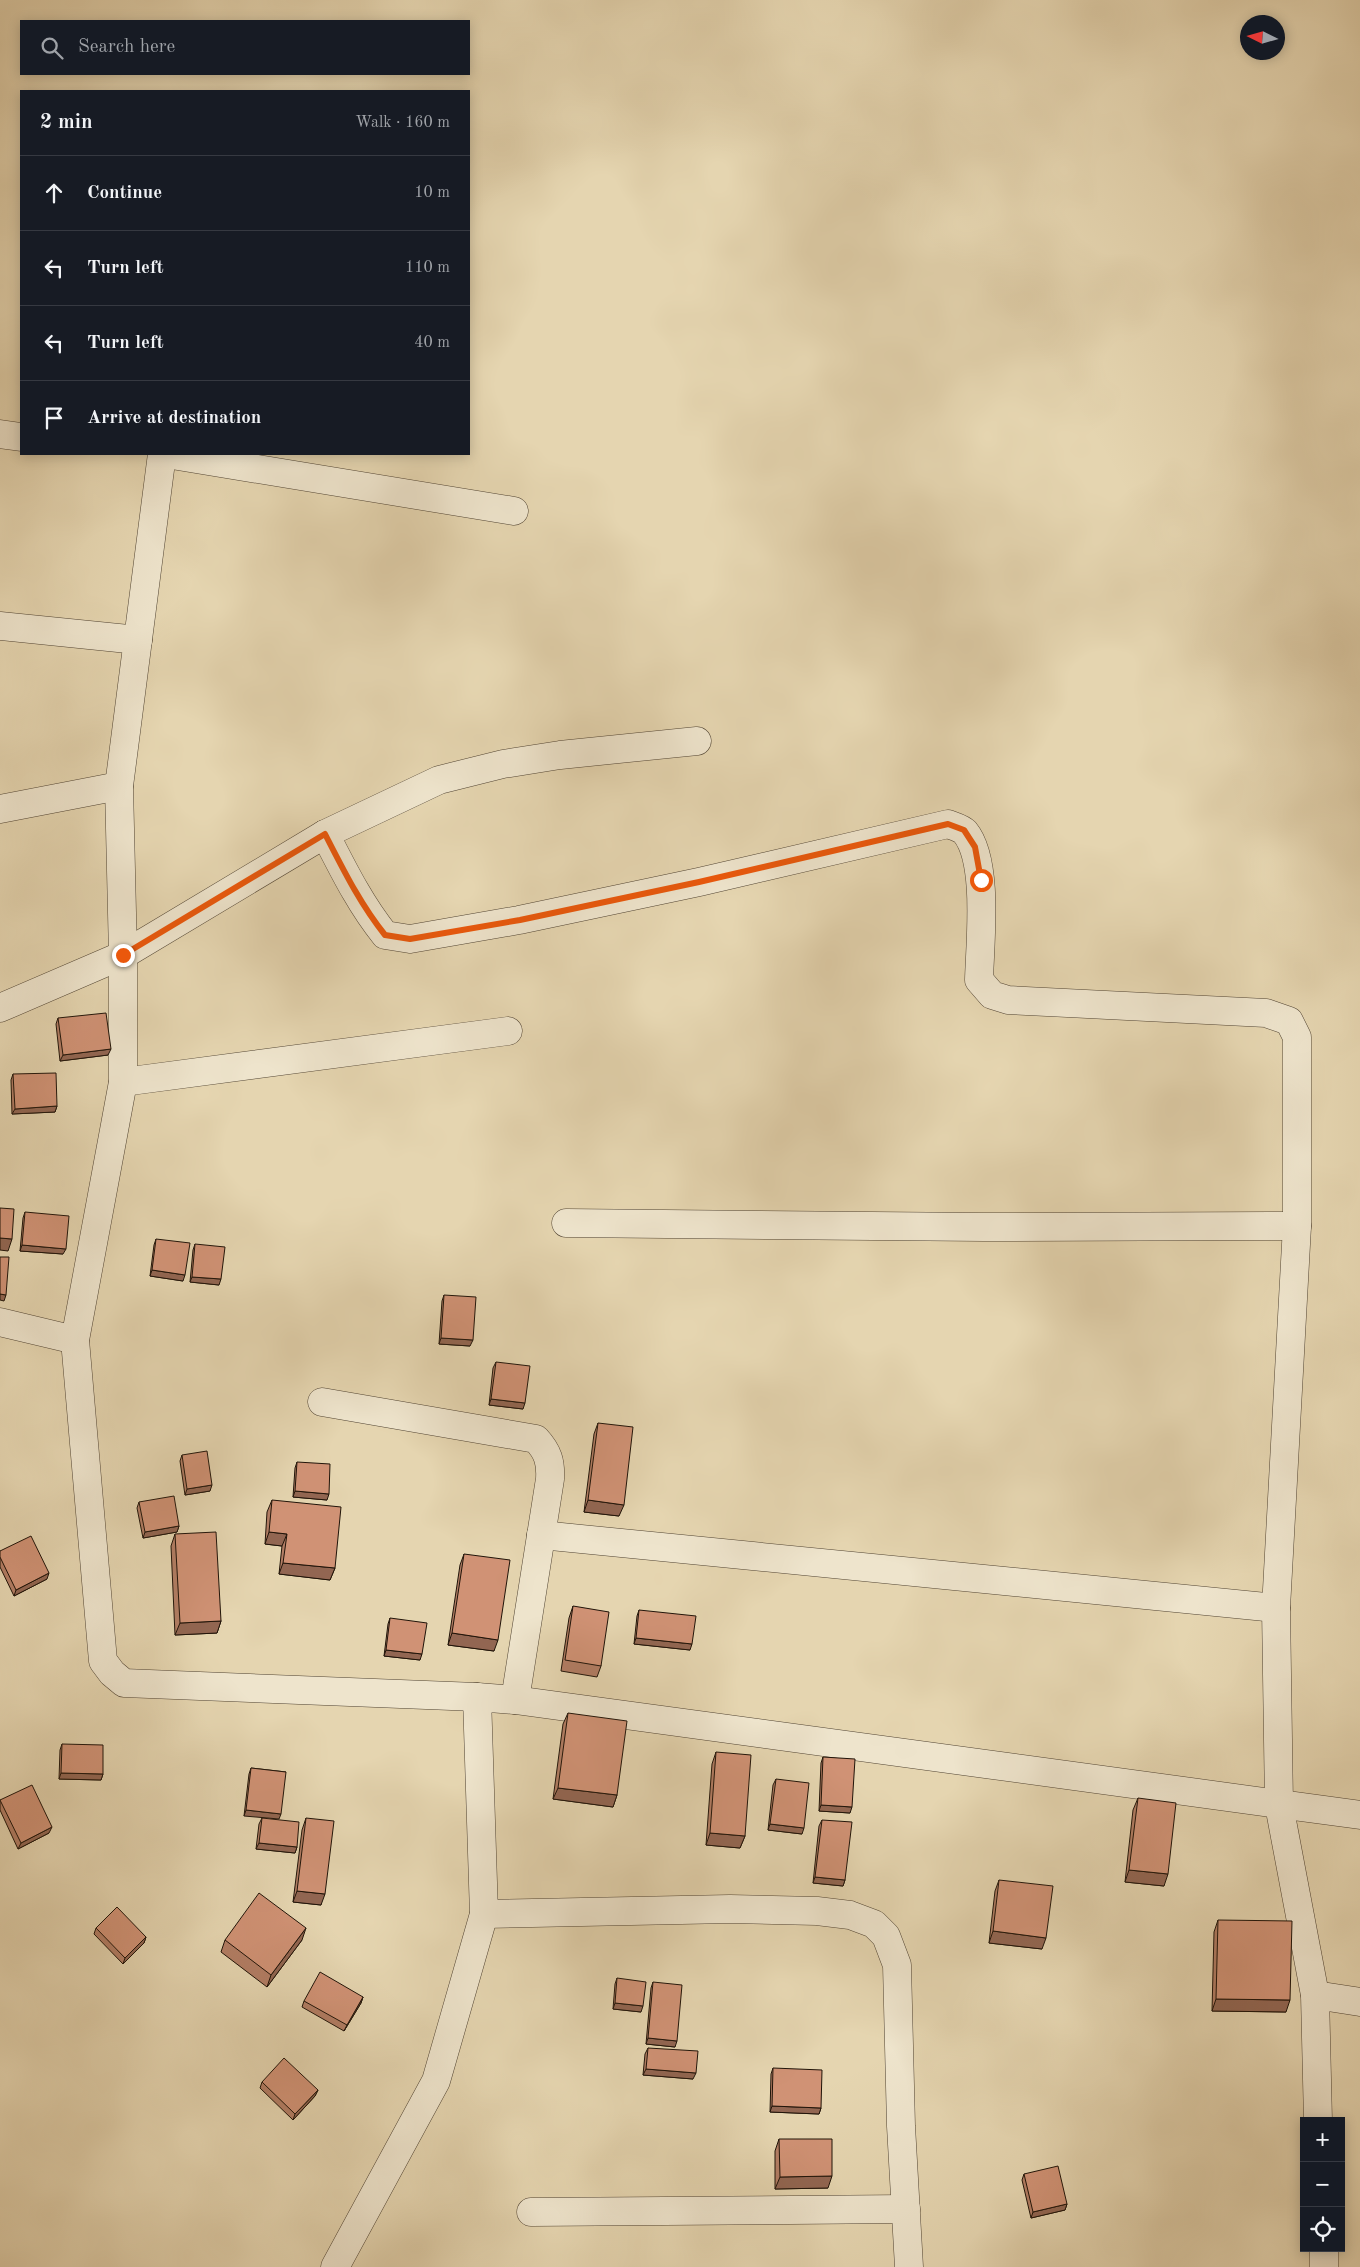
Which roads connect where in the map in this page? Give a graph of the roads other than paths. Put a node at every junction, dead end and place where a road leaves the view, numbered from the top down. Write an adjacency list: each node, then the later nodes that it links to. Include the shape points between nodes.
1 (0, 434): 2 (street)
2 (20, 437)
3 (162, 455): 7 (street)
4 (172, 455): 5 (street)
5 (514, 511)
6 (0, 626): 7 (street)
7 (138, 640): 9 (street)
8 (697, 741): 11 (street, via 503,764 439,780)
9 (119, 786): 10 (street); 12 (street)
10 (0, 809)
11 (325, 834): 12 (street); 17 (street, via 361,904 385,935 410,939 520,920 690,884 948,824 964,830 975,847 981,880 979,980 992,995 1008,1000 1266,1013 1289,1021 1297,1036)
12 (123, 955): 13 (street); 15 (street)
13 (0, 1008)
14 (508, 1031): 15 (street)
15 (123, 1082): 19 (street)
16 (566, 1223): 17 (street)
17 (1297, 1226): 22 (street)
18 (0, 1322): 19 (street)
19 (75, 1340): 23 (street, via 103,1661 124,1683)
20 (322, 1402): 21 (street, via 536,1439 546,1449 551,1464)
21 (541, 1535): 22 (street); 24 (street)
22 (1276, 1608): 25 (street)
23 (477, 1697): 24 (street); 27 (street)
24 (514, 1700): 25 (street)
25 (1279, 1805): 26 (street); 28 (street)
26 (1360, 1815)
27 (484, 1914): 31 (street, via 730,1909 850,1915 874,1924 886,1936 897,1965 900,2126); 34 (street, via 436,2081)
28 (1315, 1995): 29 (street); 30 (street)
29 (1360, 2002)
30 (1318, 2117)
31 (906, 2209): 32 (street); 35 (street)
32 (531, 2212)
33 (1324, 2252): 36 (street)
34 (335, 2267)
35 (909, 2267)
36 (1324, 2267)

